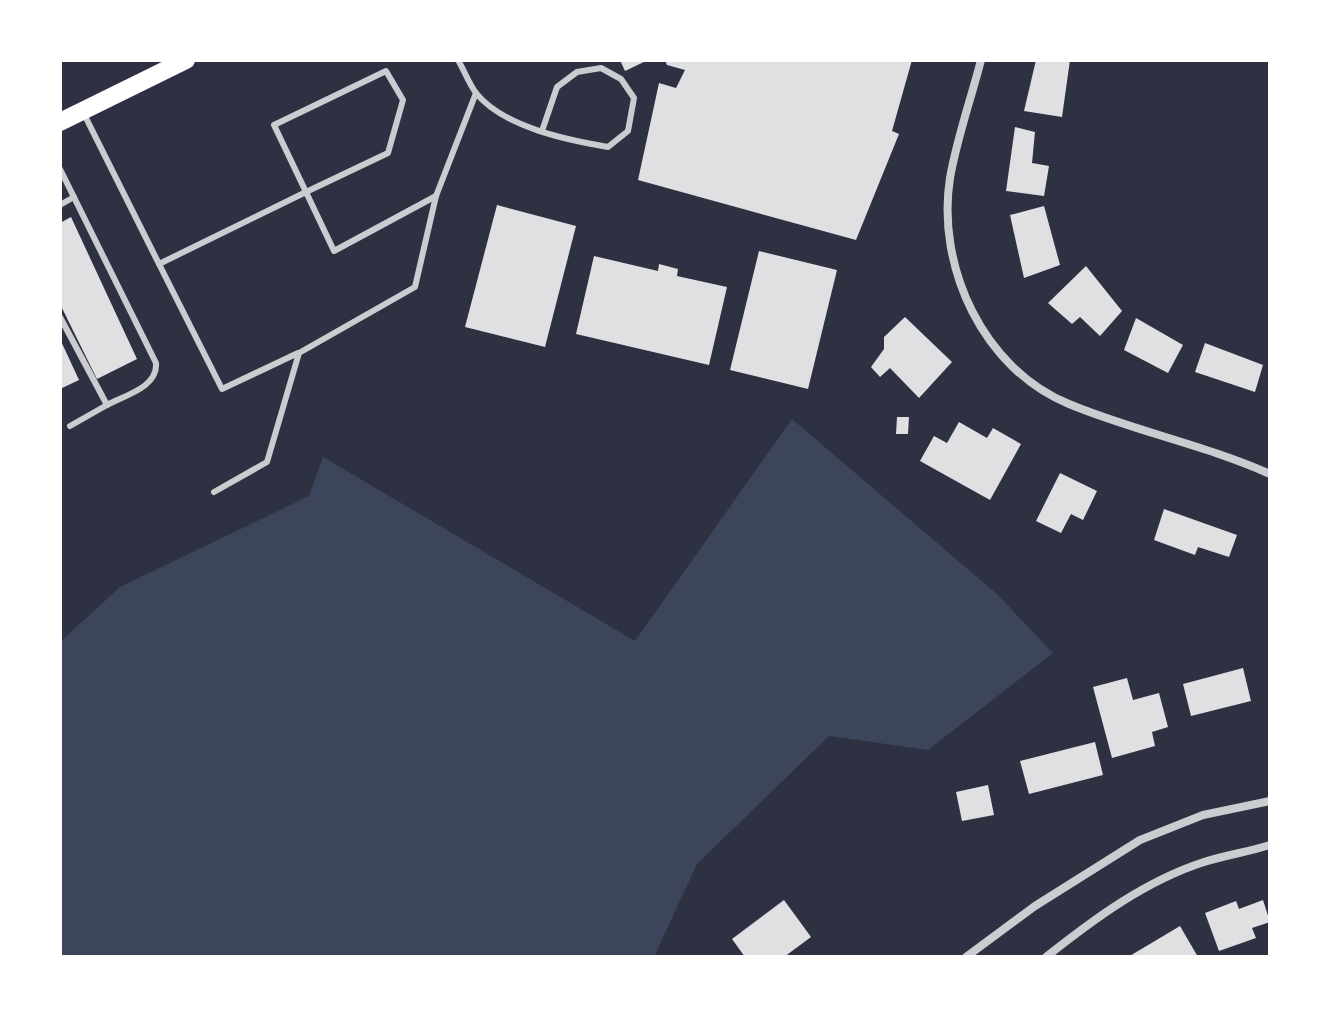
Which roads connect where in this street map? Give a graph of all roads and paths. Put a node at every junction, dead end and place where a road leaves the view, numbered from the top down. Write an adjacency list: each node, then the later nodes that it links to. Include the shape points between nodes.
1 (186, 60): 5 (main road)
2 (458, 60): 4 (lane)
3 (981, 60): 18 (street, via 950,177 949,236 968,305 986,335 1009,363 1067,404)
4 (476, 93): 7 (lane, via 502,115); 10 (lane)
5 (83, 111): 6 (main road); 13 (lane)
6 (60, 122)
7 (542, 131): 7 (lane, via 608,147 628,131 634,98 621,79 601,68 577,72 557,87)
8 (60, 169): 11 (lane)
9 (306, 192): 9 (lane, via 274,125 386,71 403,100 388,153); 10 (lane, via 334,251); 13 (lane)
10 (436, 196): 15 (lane, via 415,287)
11 (74, 197): 12 (lane); 16 (lane, via 156,363 153,381)
12 (60, 205)
13 (159, 264): 15 (lane, via 222,389)
14 (60, 317): 16 (lane)
15 (299, 353): 19 (lane, via 267,462)
16 (107, 405): 17 (lane)
17 (70, 426)
18 (1270, 474)
19 (214, 492)
20 (1270, 801): 22 (street, via 1203,815 1140,840)
21 (1270, 845): 23 (street, via 1204,862 1146,888)
22 (966, 957)
23 (1046, 957)

